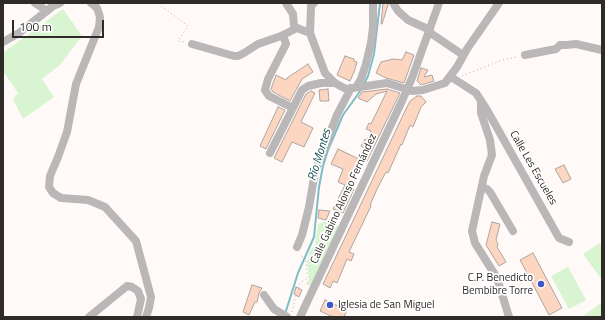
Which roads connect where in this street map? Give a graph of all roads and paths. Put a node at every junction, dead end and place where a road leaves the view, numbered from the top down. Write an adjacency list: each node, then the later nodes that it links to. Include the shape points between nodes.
1 (35, 3): 11 (street)
2 (60, 3): 11 (street)
3 (163, 3): 17 (path, via 162,6 188,26 178,41)
4 (286, 3): 12 (street)
5 (314, 3): 14 (street)
6 (373, 3): 23 (street, via 371,43)
7 (393, 3): 13 (street, via 408,20)
8 (439, 3): 13 (street, Calle Gabino Alonso Fernández)
9 (499, 3): 19 (street)
10 (94, 4): 40 (street, via 100,17 99,27 76,84 68,132 50,176 49,186 53,193 61,198 88,200 105,207 136,241 151,297)
11 (47, 11): 16 (street)
12 (297, 28): 14 (street); 15 (street)
13 (430, 31): 19 (street); 24 (street, Calle Gabino Alonso Fernández)
14 (310, 33): 22 (street, via 325,73)
15 (281, 36): 17 (street, via 234,56); 26 (street, via 286,44 268,78 265,90 269,96)
16 (3, 42)
17 (192, 44)
18 (602, 50): 20 (street, via 576,44)
19 (463, 55): 21 (street)
20 (525, 55): 21 (path, via 489,64)
21 (455, 79): 24 (street, via 423,90); 25 (street, Calle Les Escueles, via 476,93)
22 (335, 82): 23 (street, via 346,89); 26 (street, via 308,86 302,90)
23 (358, 87): 24 (street, via 386,83); 31 (street, via 337,115 315,172)
24 (407, 89): 37 (street, Calle Gabino Alonso Fernández)
25 (481, 101): 28 (street, via 481,113 492,155); 30 (street, Calle Les Escueles, via 559,238)
26 (293, 108): 27 (street)
27 (270, 153)
28 (482, 187): 29 (street, via 490,192); 42 (street, via 472,236 497,278)
29 (513, 231)
30 (569, 242)
31 (298, 247)
32 (300, 256): 33 (path, via 307,259 309,277 301,282)
33 (298, 288)
34 (264, 295): 36 (street, via 274,309)
35 (296, 295): 41 (path)
36 (284, 315)
37 (302, 316)
38 (89, 317): 39 (street, via 127,286 138,291 141,299)
39 (138, 317)
40 (146, 317)
41 (291, 317)
42 (509, 317)

